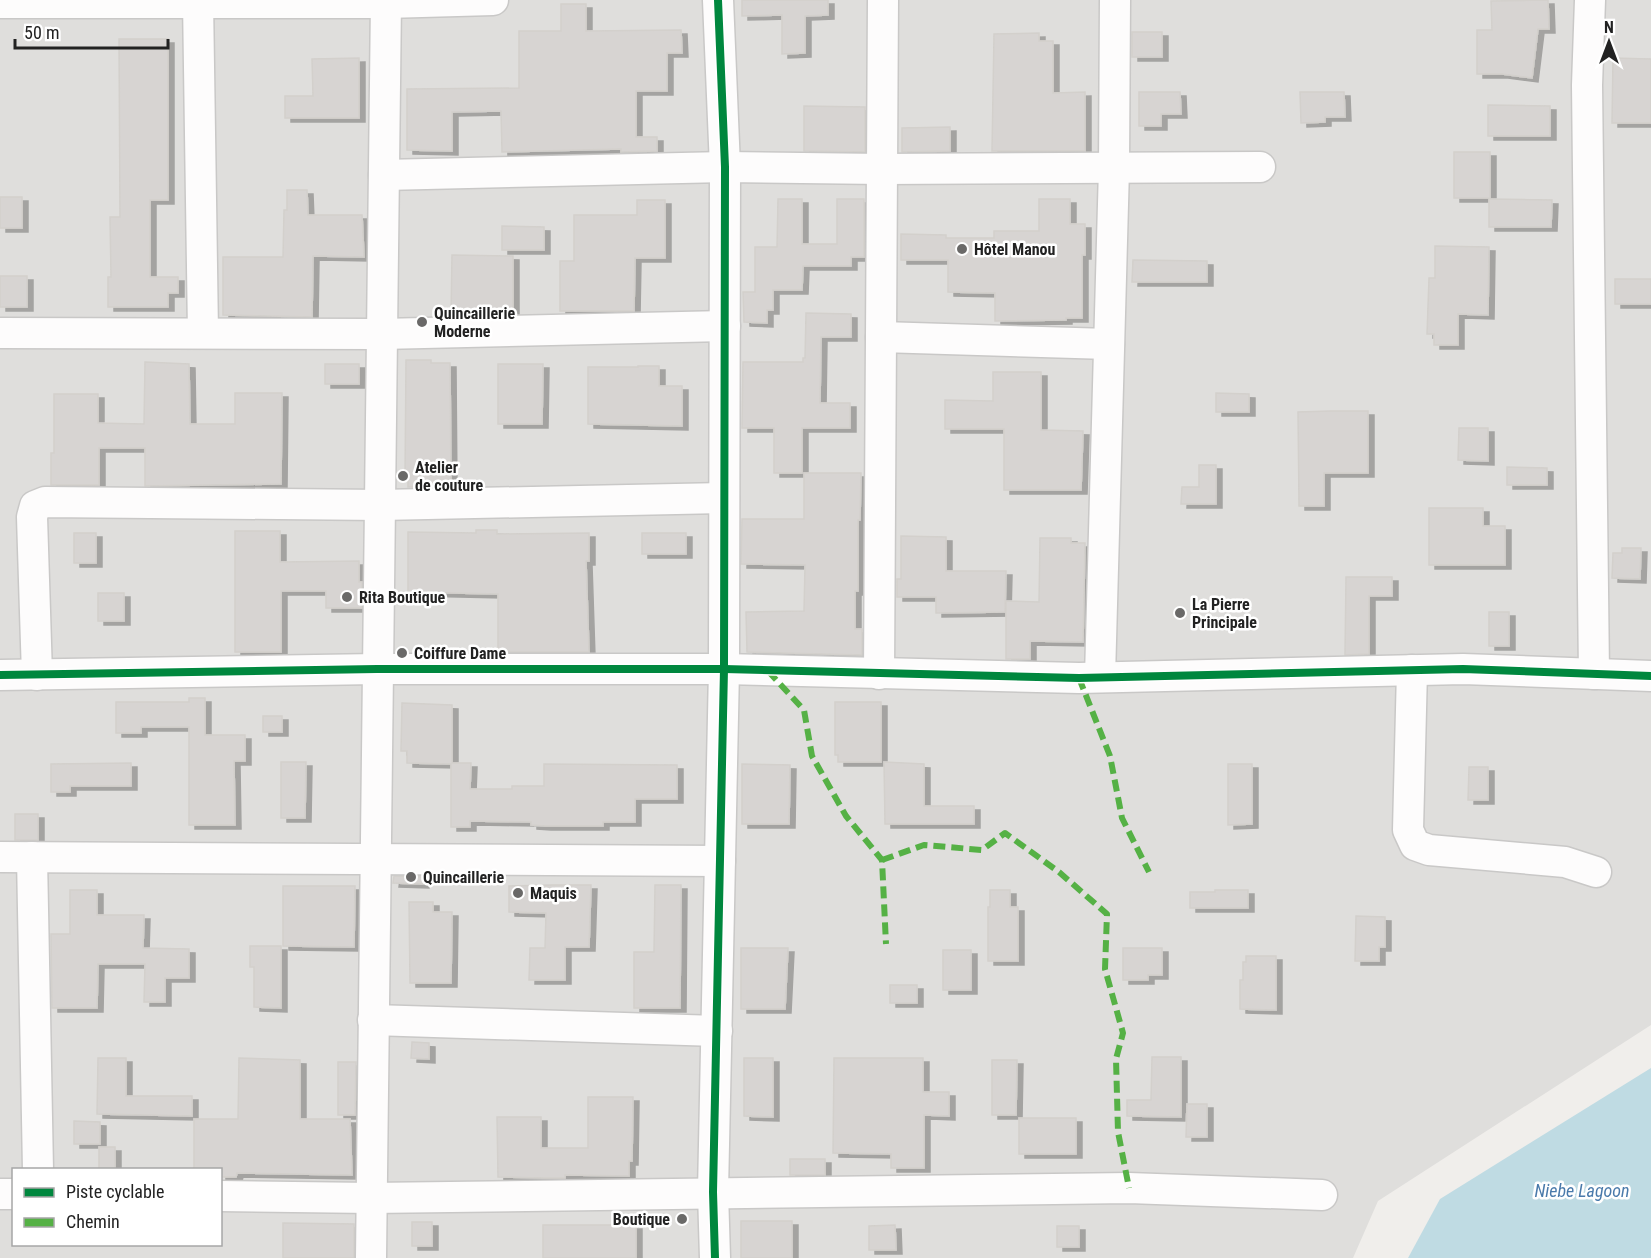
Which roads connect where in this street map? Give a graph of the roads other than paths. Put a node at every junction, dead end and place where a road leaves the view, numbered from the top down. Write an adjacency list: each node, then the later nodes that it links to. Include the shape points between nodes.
1 (493, 0): 8 (street)
2 (718, 0): 10 (street)
3 (883, 0): 13 (street)
4 (1114, 0): 12 (street)
5 (1590, 0): 27 (street, via 1587,85)
6 (198, 1): 7 (street); 8 (street); 17 (street)
7 (30, 2): 9 (street)
8 (386, 2): 14 (street)
9 (0, 3)
10 (725, 167): 13 (street); 14 (street); 15 (street)
11 (1260, 167): 12 (street)
12 (1114, 168): 13 (street); 20 (street)
13 (882, 169): 19 (street)
14 (384, 175): 18 (street)
15 (725, 326): 18 (street); 21 (street)
16 (0, 333): 17 (street)
17 (203, 333): 18 (street)
18 (381, 334): 22 (street)
19 (881, 337): 20 (street); 26 (street)
20 (1109, 344): 31 (street)
21 (724, 498): 22 (street); 24 (street)
22 (380, 505): 23 (street); 29 (street, via 45,502 35,506 32,517)
23 (377, 669): 24 (street); 29 (street); 34 (street)
24 (724, 669): 26 (street); 35 (street)
25 (1412, 670): 27 (street); 31 (street); 36 (street, via 1408,830 1415,845 1429,850 1565,862)
26 (879, 674): 31 (street)
27 (1594, 674): 30 (street)
28 (0, 675): 29 (street)
29 (37, 675)
30 (1651, 676)
31 (1100, 677)
32 (0, 857): 33 (street)
33 (32, 857): 34 (street); 39 (street)
34 (375, 858): 35 (street); 37 (street)
35 (720, 861): 38 (street)
36 (1596, 872)
37 (373, 1020): 38 (street); 43 (street)
38 (717, 1031): 40 (street)
39 (38, 1168)
40 (713, 1192): 41 (street, via 1129,1188); 43 (street); 45 (street)
41 (1322, 1195)
42 (222, 1196): 43 (street)
43 (371, 1198): 44 (street)
44 (371, 1258)
45 (715, 1258)

